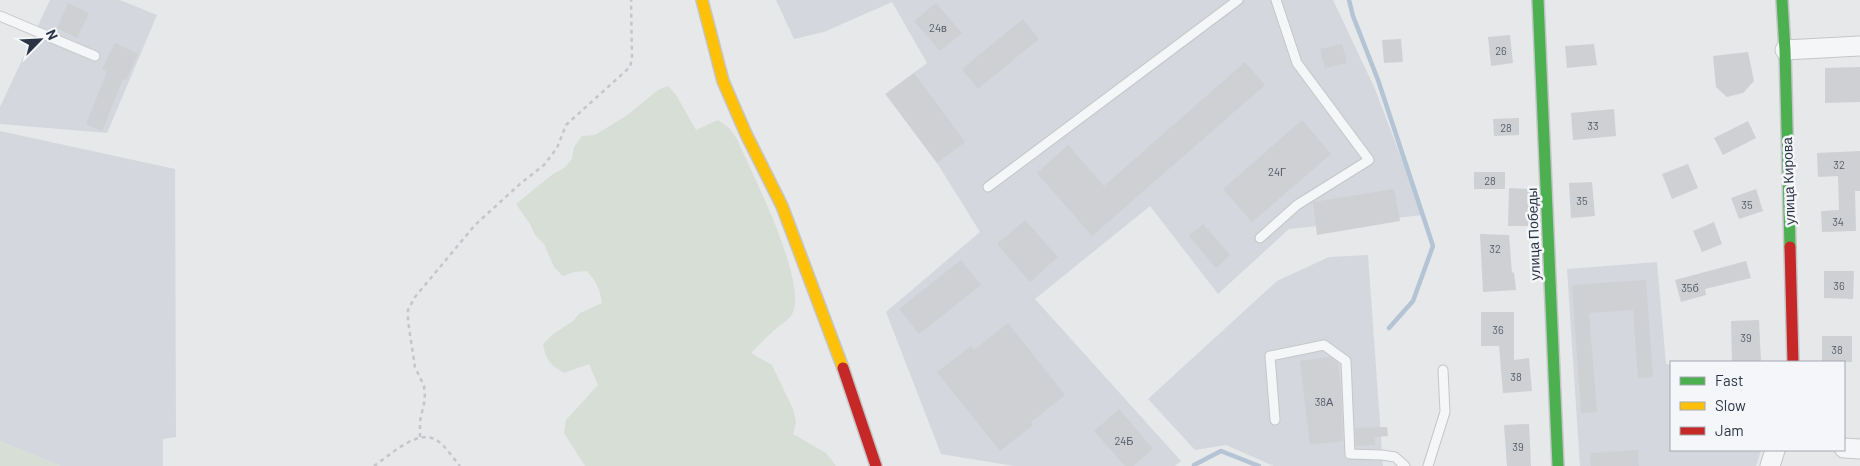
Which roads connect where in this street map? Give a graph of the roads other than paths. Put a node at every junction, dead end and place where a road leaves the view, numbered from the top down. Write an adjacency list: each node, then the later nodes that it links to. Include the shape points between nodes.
1 (702, 0): 18 (street, via 723,80 782,206 848,379)
2 (1238, 0): 10 (lane)
3 (1276, 0): 11 (lane, via 1296,63 1369,160 1297,205)
4 (1538, 0): 21 (street, улица Победы)
5 (1782, 0): 8 (street, улица Кирова)
6 (0, 16): 9 (lane)
7 (1860, 46): 8 (street)
8 (1785, 50): 12 (street, улица Кирова)
9 (95, 56)
10 (988, 186)
11 (1260, 238)
12 (1794, 361)
13 (1443, 370): 20 (lane, via 1445,412)
14 (1275, 420): 19 (lane, via 1270,356 1324,345 1346,361 1350,454 1395,457)
15 (1845, 448): 16 (street)
16 (1860, 449)
17 (1776, 451): 22 (street)
18 (876, 466)
19 (1405, 466)
20 (1428, 466)
21 (1558, 466)
22 (1770, 466)

